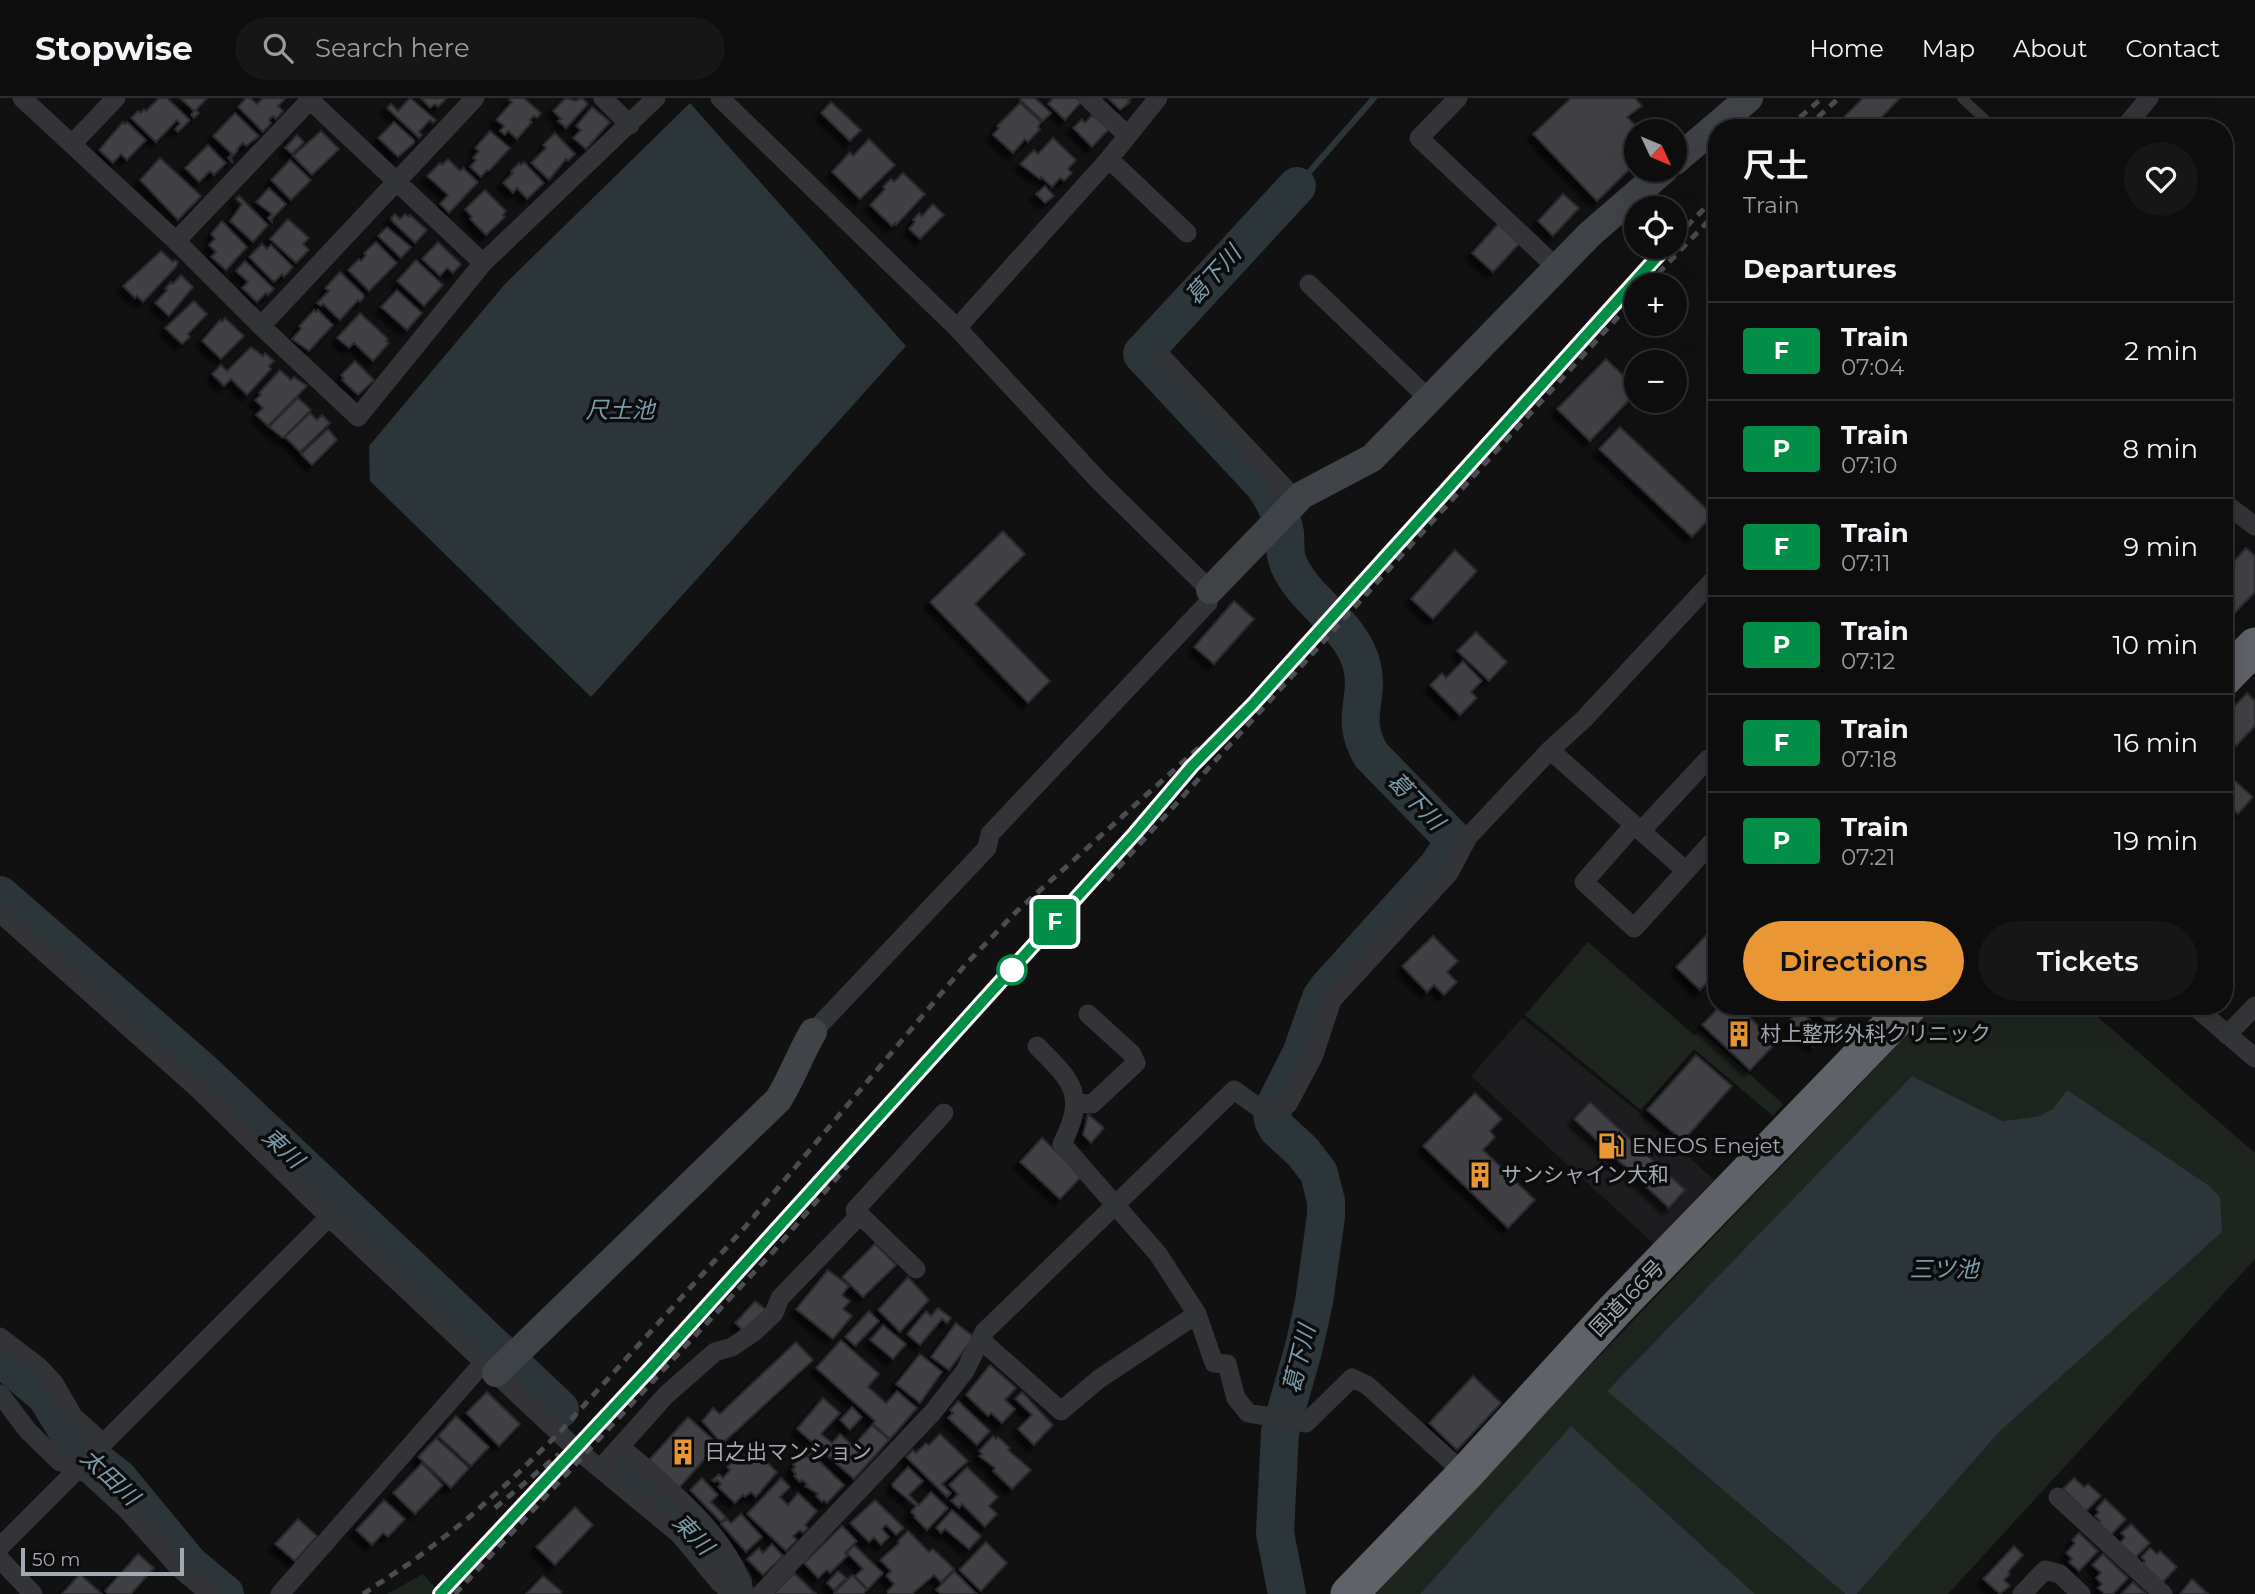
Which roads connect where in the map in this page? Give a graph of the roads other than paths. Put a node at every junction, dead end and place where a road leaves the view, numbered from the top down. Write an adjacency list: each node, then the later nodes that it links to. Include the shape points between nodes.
1 (22, 98): 20 (street)
2 (116, 98): 20 (street)
3 (475, 98): 23 (street)
4 (603, 98): 17 (street)
5 (656, 98): 17 (street)
6 (720, 98): 31 (street)
7 (1088, 98): 19 (street)
8 (1157, 98): 19 (street)
9 (1458, 98): 28 (street, via 1419,138)
10 (1749, 98): 14 (street)
11 (1962, 98): 15 (lane)
12 (2149, 98): 16 (street)
13 (310, 99): 23 (street); 26 (street)
14 (1724, 119)
15 (1984, 119)
16 (2132, 119)
17 (630, 125): 27 (street)
18 (1708, 133): 21 (street)
19 (1128, 135): 22 (street)
20 (72, 144): 26 (street)
21 (1687, 151)
22 (1109, 159): 25 (street); 31 (street)
23 (397, 182): 27 (street); 30 (street)
24 (1650, 182): 28 (street)
25 (1187, 233)
26 (176, 241): 30 (street)
27 (483, 263): 30 (street, via 358,417)
28 (1556, 267): 33 (street)
29 (1309, 284): 33 (street)
30 (261, 326)
31 (957, 328): 38 (street, via 1099,481)
32 (1161, 356): 34 (street)
33 (1429, 399): 34 (street, via 1372,458)
34 (1297, 501): 38 (street)
35 (2233, 510): 36 (street)
36 (2255, 526)
37 (1708, 586): 41 (street)
38 (1210, 590): 51 (street, via 1208,603 990,834 988,848)
39 (2255, 646): 40 (highway)
40 (2233, 669)
41 (1550, 750): 43 (street); 57 (street, via 1468,837 1449,873 1332,1000 1314,1055 1288,1104 1261,1109 1234,1090)
42 (1708, 759): 43 (street)
43 (1638, 828): 45 (street); 45 (street, via 1584,883 1634,928)
44 (1708, 847): 45 (street)
45 (1686, 871)
46 (0, 913): 59 (street, via 198,1089)
47 (2255, 1006): 52 (street)
48 (1088, 1014): 55 (street, via 1136,1063 1092,1104)
49 (1900, 1015): 70 (highway, 国道166号, via 1613,1312)
50 (2204, 1015): 52 (street)
51 (813, 1032): 64 (street, via 778,1100)
52 (2227, 1035): 54 (street)
53 (1037, 1046): 55 (street, via 1071,1084)
54 (2255, 1058)
55 (1077, 1103): 57 (street, via 1062,1144)
56 (944, 1113): 58 (street, via 855,1210)
57 (1116, 1205): 61 (street, via 1158,1254); 63 (street, via 984,1332)
58 (860, 1216): 60 (street); 67 (street, via 780,1298 774,1313 732,1347 705,1360 666,1395)
59 (329, 1217): 64 (street); 66 (street)
60 (916, 1269)
61 (1198, 1314): 63 (street, via 1099,1379 1061,1411); 70 (street, via 1214,1363 1227,1364 1236,1398 1248,1413 1306,1423 1352,1378 1367,1385)
62 (0, 1337): 66 (street, via 39,1367 74,1416)
63 (981, 1340): 79 (street, via 965,1371 933,1412)
64 (498, 1365): 69 (street); 76 (street)
65 (1, 1397): 68 (street, via 60,1462)
66 (102, 1443): 68 (street)
67 (621, 1447): 69 (street); 78 (street, via 702,1523 725,1551)
68 (79, 1466): 72 (street); 75 (street)
69 (600, 1469): 77 (street, via 679,1534)
70 (1465, 1474): 80 (highway, 国道166号)
71 (2058, 1497): 83 (street)
72 (0, 1547)
73 (0, 1559): 74 (street)
74 (33, 1594)
75 (210, 1594)
76 (281, 1594)
77 (732, 1594)
78 (745, 1594)
79 (761, 1594)
80 (1349, 1594)
81 (2022, 1594): 82 (street, via 2045,1570 2060,1574)
82 (2081, 1594)
83 (2163, 1594)

